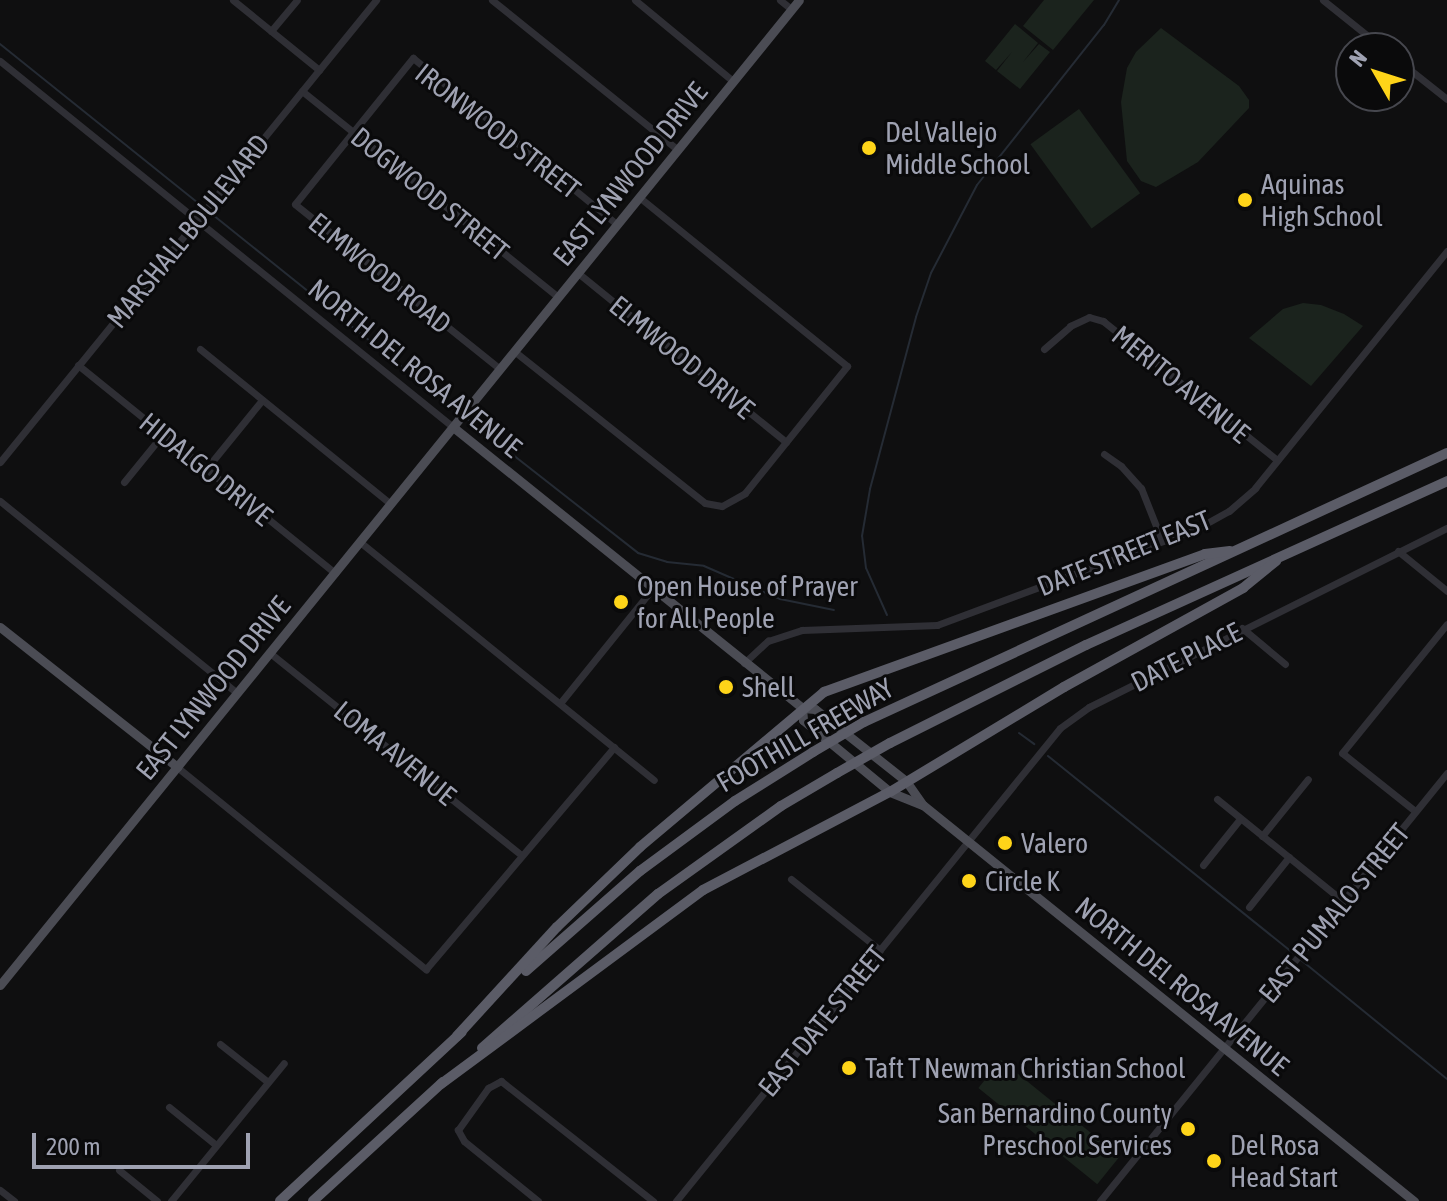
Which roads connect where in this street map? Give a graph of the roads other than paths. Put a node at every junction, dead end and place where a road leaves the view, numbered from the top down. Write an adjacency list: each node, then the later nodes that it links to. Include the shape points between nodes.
1 (233, 0): 10 (street)
2 (297, 0): 10 (street)
3 (376, 0): 13 (street, MARSHALL BOULEVARD)
4 (492, 0): 19 (street)
5 (635, 0): 15 (street)
6 (780, 0): 9 (street)
7 (799, 0): 9 (main road, EAST LYNWOOD DRIVE)
8 (1323, 0): 11 (street)
9 (791, 9): 15 (main road, EAST LYNWOOD DRIVE)
10 (271, 31): 13 (street)
11 (1363, 32)
12 (0, 61): 21 (street, NORTH DEL ROSA AVENUE)
13 (319, 70): 16 (street, MARSHALL BOULEVARD)
14 (1415, 74): 17 (street)
15 (733, 81): 19 (main road, EAST LYNWOOD DRIVE)
16 (302, 91): 18 (street, DOGWOOD STREET); 21 (street, MARSHALL BOULEVARD)
17 (1447, 99)
18 (354, 132): 22 (street, IRONWOOD STREET, via 413,58); 25 (street, DOGWOOD STREET); 30 (street, ELMWOOD ROAD, via 295,204)
19 (678, 150): 20 (main road, EAST LYNWOOD DRIVE)
20 (640, 198): 22 (main road, EAST LYNWOOD DRIVE); 34 (street, via 847,366)
21 (199, 216): 29 (street, MARSHALL BOULEVARD); 32 (street, NORTH DEL ROSA AVENUE)
22 (618, 225): 24 (main road, EAST LYNWOOD DRIVE)
23 (1447, 251): 37 (street, DATE STREET EAST)
24 (578, 273): 25 (main road, EAST LYNWOOD DRIVE); 34 (street, ELMWOOD DRIVE)
25 (558, 297): 28 (main road, EAST LYNWOOD DRIVE)
26 (200, 349): 31 (street)
27 (1044, 349): 37 (street, MERITO AVENUE, via 1070,326 1089,317 1103,321)
28 (514, 351): 30 (main road, EAST LYNWOOD DRIVE); 34 (street, via 705,503 722,506 745,493)
29 (78, 365): 33 (street, HIDALGO DRIVE); 38 (street, MARSHALL BOULEVARD)
30 (500, 369): 32 (main road, EAST LYNWOOD DRIVE)
31 (262, 400): 39 (street); 43 (street)
32 (453, 427): 43 (main road, EAST LYNWOOD DRIVE); 51 (main road, NORTH DEL ROSA AVENUE)
33 (163, 434): 39 (street, HIDALGO DRIVE); 41 (street)
34 (786, 442)
35 (1447, 453): 47 (highway, FOOTHILL FREEWAY)
36 (1104, 454): 45 (street, via 1141,488)
37 (1277, 460): 45 (street, DATE STREET EAST, via 1229,511)
38 (0, 462)
39 (206, 469): 50 (street, HIDALGO DRIVE)
40 (1447, 481): 49 (highway, FOOTHILL FREEWAY)
41 (124, 482)
42 (0, 501): 59 (street)
43 (391, 504): 46 (main road, EAST LYNWOOD DRIVE)
44 (1447, 528): 48 (street, DATE PLACE)
45 (1162, 541): 57 (street, DATE STREET EAST, via 937,625 802,630 768,641)
46 (360, 542): 50 (main road, EAST LYNWOOD DRIVE); 60 (street)
47 (1230, 551): 61 (highway, via 1205,554 855,679); 83 (highway, FOOTHILL FREEWAY, bridge, via 864,722 813,752 640,871)
48 (1398, 551): 52 (street); 55 (street, DATE PLACE)
49 (1276, 561): 67 (highway, via 1243,588); 88 (highway, FOOTHILL FREEWAY, bridge, via 1086,645 890,743 781,806 658,894)
50 (335, 573): 56 (main road, EAST LYNWOOD DRIVE)
51 (653, 588): 57 (main road, NORTH DEL ROSA AVENUE); 60 (street)
52 (1447, 591)
53 (1447, 624): 71 (street, via 1342,753)
54 (0, 627): 63 (main road)
55 (1242, 628): 58 (street); 74 (street, DATE PLACE, via 1089,707 1060,728)
56 (270, 653): 59 (main road, EAST LYNWOOD DRIVE); 75 (street, LOMA AVENUE)
57 (744, 663): 61 (main road, NORTH DEL ROSA AVENUE)
58 (1285, 664)
59 (237, 693): 63 (main road, EAST LYNWOOD DRIVE)
60 (561, 702): 62 (street)
61 (802, 708): 67 (main road, NORTH DEL ROSA AVENUE, via 815,709); 68 (main road, NORTH DEL ROSA AVENUE, via 803,720); 83 (highway, via 640,847)
62 (614, 747): 66 (street); 75 (street)
63 (177, 767): 75 (street, via 426,969); 82 (main road, EAST LYNWOOD DRIVE)
64 (1447, 773): 71 (street, EAST PUMALO STREET)
65 (1308, 779): 73 (street)
66 (654, 780)
67 (906, 781): 68 (highway); 70 (main road, NORTH DEL ROSA AVENUE)
68 (890, 792): 70 (main road, NORTH DEL ROSA AVENUE); 88 (highway, via 769,852 670,911)
69 (1217, 799): 72 (street)
70 (923, 805): 74 (main road, NORTH DEL ROSA AVENUE)
71 (1415, 811): 79 (street, EAST PUMALO STREET)
72 (1240, 819): 73 (street); 77 (street)
73 (1262, 836): 76 (street)
74 (968, 841): 81 (street, EAST DATE STREET); 85 (main road, NORTH DEL ROSA AVENUE)
75 (520, 854)
76 (1289, 857): 79 (street); 80 (street)
77 (1203, 865)
78 (791, 879): 81 (street)
79 (1343, 901): 85 (street, EAST PUMALO STREET)
80 (1249, 907)
81 (880, 950): 100 (street, EAST DATE STREET)
82 (0, 985)
83 (457, 1036): 96 (highway, FOOTHILL FREEWAY)
84 (220, 1044): 87 (street)
85 (1224, 1048): 101 (street, EAST PUMALO STREET); 102 (main road, NORTH DEL ROSA AVENUE)
86 (284, 1063): 87 (street)
87 (268, 1082): 90 (street)
88 (441, 1084): 97 (highway, FOOTHILL FREEWAY)
89 (169, 1107): 90 (street)
90 (216, 1145): 95 (street)
91 (119, 1170): 94 (street)
92 (0, 1190): 93 (street)
93 (14, 1201)
94 (157, 1201)
95 (171, 1201)
96 (280, 1201)
97 (313, 1201)
98 (538, 1201): 99 (street, via 464,1141 458,1130 488,1088 501,1081)
99 (653, 1201)
100 (676, 1201)
101 (1100, 1201)
102 (1414, 1201)

